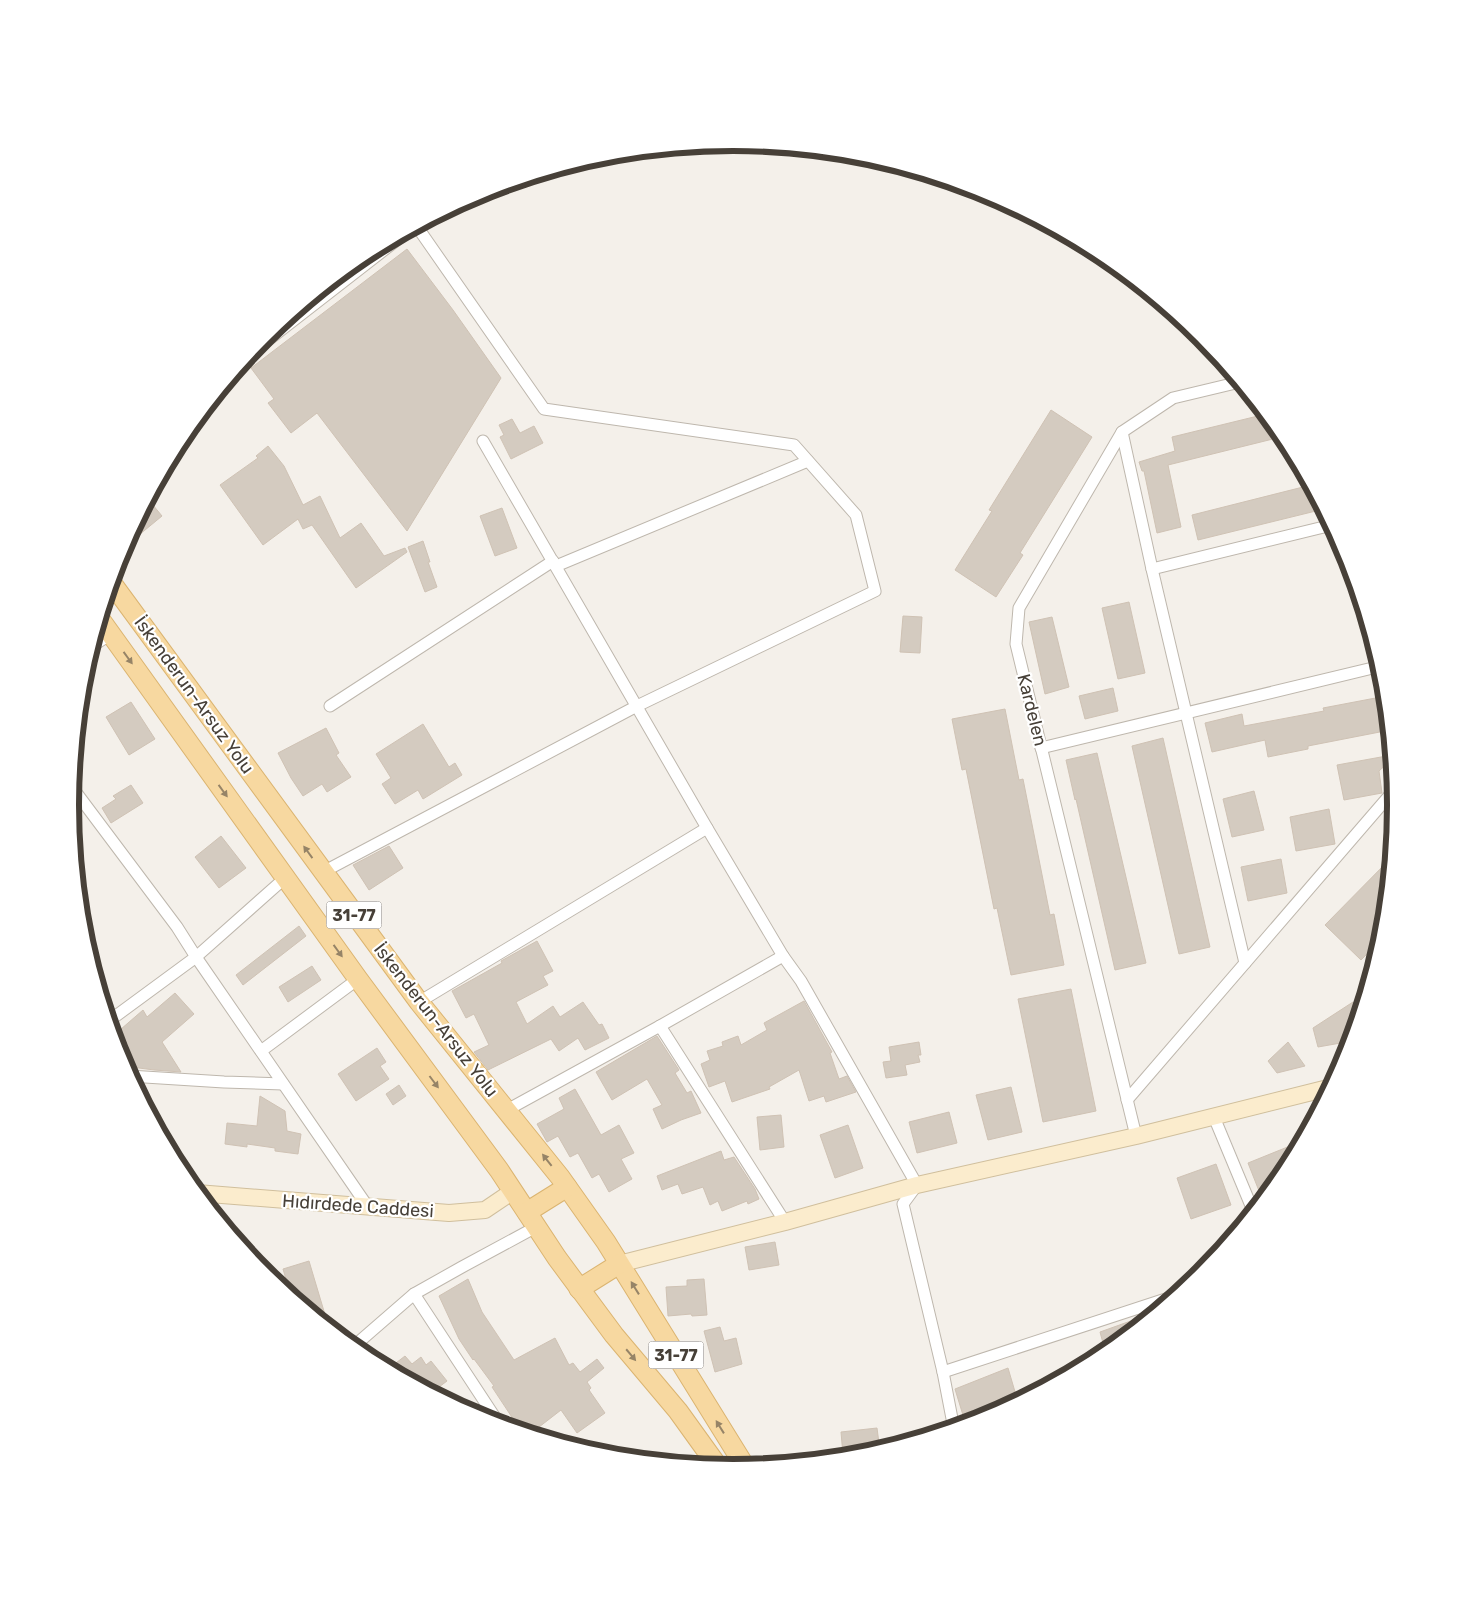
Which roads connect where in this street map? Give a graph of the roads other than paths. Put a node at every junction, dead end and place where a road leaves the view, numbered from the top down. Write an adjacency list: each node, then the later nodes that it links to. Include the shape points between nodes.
1 (419, 231): 7 (street, via 544,409 794,445)
2 (380, 255): 3 (street)
3 (295, 320)
4 (1234, 383): 5 (street, Kardelen, via 1173,398)
5 (1122, 432): 10 (street); 17 (street, Kardelen, via 1019,608 1016,644)
6 (483, 441): 9 (street)
7 (808, 460): 9 (street); 15 (street, via 856,515 875,591)
8 (1326, 527): 10 (street)
9 (554, 564): 14 (street); 15 (street)
10 (1152, 569): 16 (street)
11 (116, 588): 21 (main road, İskenderun-Arsuz Yolu / 31-77, one-way to 11)
12 (105, 626): 22 (main road, İskenderun-Arsuz Yolu, one-way to 22)
13 (1374, 668): 16 (street)
14 (330, 706)
15 (636, 706): 20 (street); 21 (street)
16 (1186, 714): 17 (street); 25 (street)
17 (1042, 748): 34 (street, Kardelen)
18 (79, 797): 24 (street)
19 (1388, 797): 25 (street)
20 (707, 828): 23 (street); 27 (street)
21 (323, 872): 27 (main road, İskenderun-Arsuz Yolu / 31-77)
22 (285, 878): 24 (street); 26 (main road, İskenderun-Arsuz Yolu, one-way to 26)
23 (783, 956): 29 (street); 38 (street)
24 (196, 957): 28 (street); 30 (street)
25 (1245, 963): 34 (street)
26 (358, 979): 30 (street); 40 (main road, İskenderun-Arsuz Yolu, one-way to 40)
27 (418, 1002): 35 (main road, İskenderun-Arsuz Yolu / 31-77)
28 (114, 1018)
29 (660, 1026): 35 (street); 45 (street)
30 (260, 1051): 32 (street)
31 (138, 1077): 32 (street)
32 (283, 1084): 43 (street)
33 (1323, 1091): 36 (street)
34 (1127, 1100): 37 (street, Kardelen)
35 (507, 1110): 39 (main road, İskenderun-Arsuz Yolu / 31-77, one-way to 35)
36 (1214, 1117): 37 (street); 42 (street)
37 (1136, 1136): 38 (street)
38 (917, 1185): 45 (street); 51 (street, via 903,1204)
39 (567, 1187): 44 (main road); 46 (main road, İskenderun-Arsuz Yolu / 31-77)
40 (513, 1191): 43 (street, Hıdırdede Caddesi, via 485,1210 449,1213); 44 (main road, İskenderun-Arsuz Yolu)
41 (207, 1194): 43 (street, Hıdırdede Caddesi)
42 (1251, 1206)
43 (368, 1207)
44 (531, 1219): 47 (main road, İskenderun-Arsuz Yolu); 48 (street)
45 (785, 1222): 46 (street)
46 (620, 1264): 47 (main road); 55 (main road, İskenderun-Arsuz Yolu / 31-77, one-way to 46)
47 (579, 1289): 54 (main road, İskenderun-Arsuz Yolu, one-way to 54, via 678,1411)
48 (414, 1294): 50 (street); 52 (street)
49 (1162, 1300): 51 (street)
50 (359, 1342)
51 (943, 1372): 53 (street)
52 (494, 1414)
53 (953, 1423)
54 (713, 1460)
55 (741, 1460)

